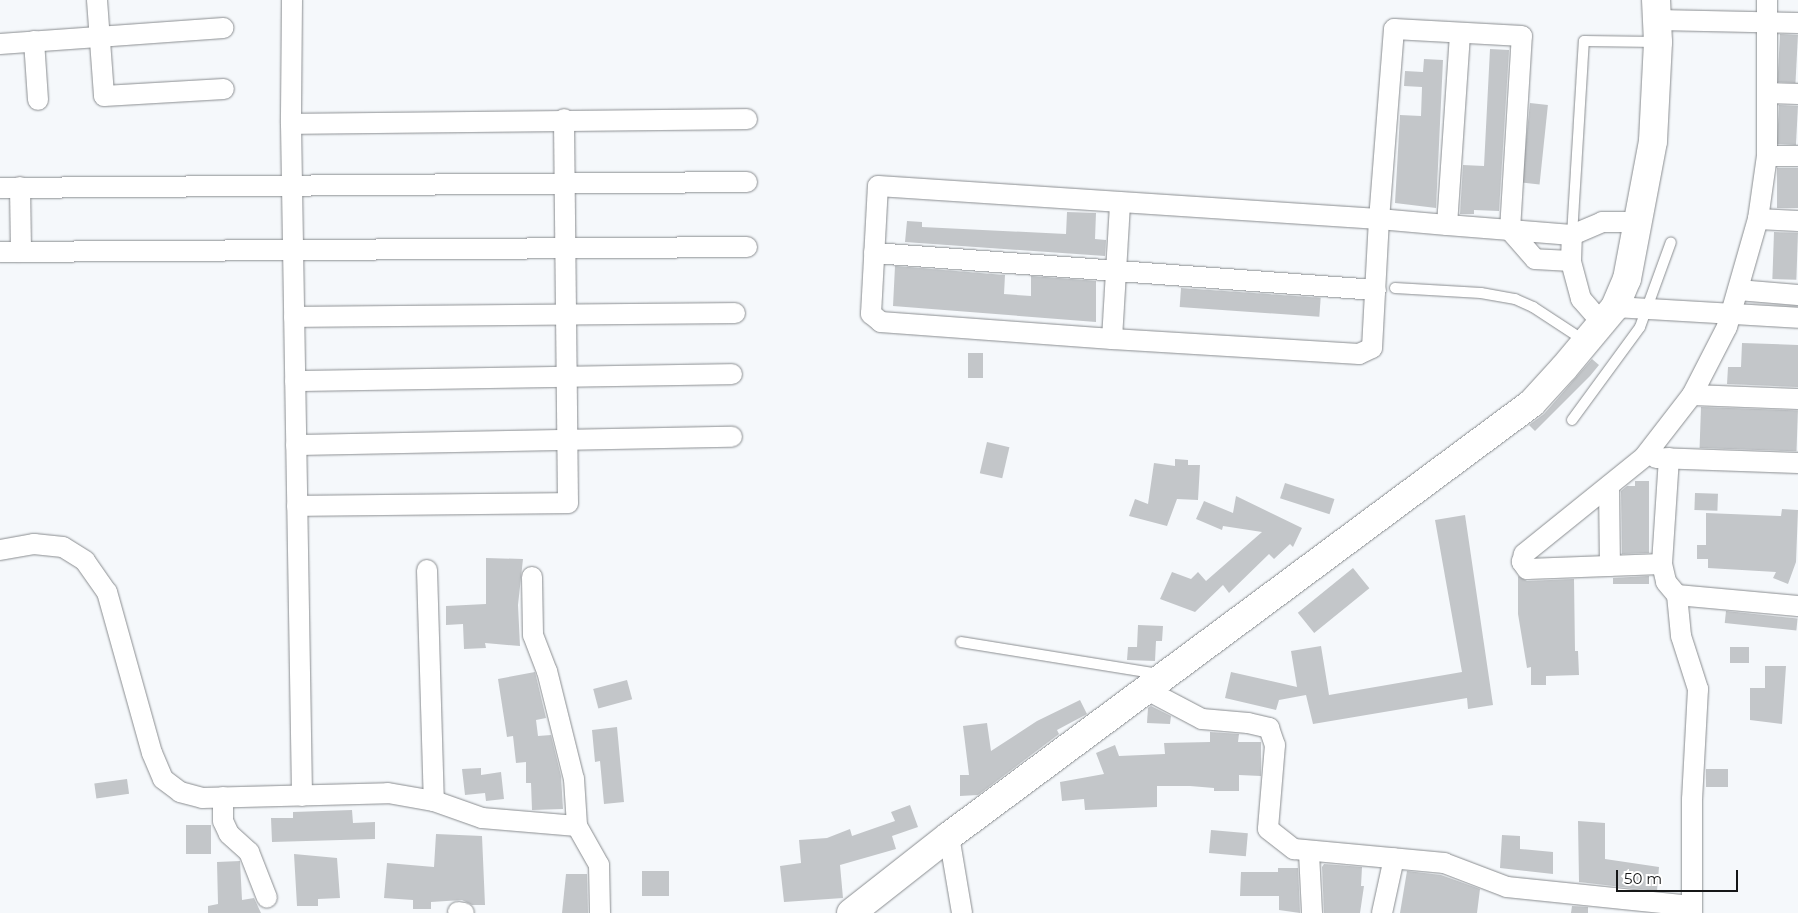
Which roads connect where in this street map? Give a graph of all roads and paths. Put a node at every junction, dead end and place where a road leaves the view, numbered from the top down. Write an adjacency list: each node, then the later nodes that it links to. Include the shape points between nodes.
1 (97, 0): 9 (street)
2 (292, 0): 18 (street)
3 (1767, 0): 6 (street)
4 (1798, 9): 6 (street)
5 (1657, 21): 6 (street); 29 (street, via 1653,141); 32 (lane, via 1584,41)
6 (1782, 23): 13 (street)
7 (223, 28): 9 (street)
8 (1460, 33): 26 (street, via 1394,29); 30 (street); 31 (street, via 1522,36)
9 (100, 37): 10 (street); 12 (street, via 104,96)
10 (34, 41): 11 (street); 15 (street)
11 (0, 44)
12 (224, 90)
13 (1767, 93): 14 (street); 19 (street)
14 (1798, 94)
15 (38, 100)
16 (564, 119): 17 (street); 18 (street); 22 (street)
17 (747, 119)
18 (291, 124): 23 (street)
19 (1767, 156): 20 (street); 27 (street)
20 (1798, 156)
21 (747, 182): 22 (street)
22 (564, 183): 23 (street); 35 (street)
23 (292, 186): 24 (street); 36 (street)
24 (10, 188): 38 (street)
25 (1120, 203): 26 (street); 39 (street, via 878,186); 41 (street)
26 (1379, 219): 30 (street); 42 (street)
27 (1758, 219): 28 (street); 43 (street)
28 (1798, 221)
29 (1639, 222): 32 (street, via 1602,222); 51 (street, via 1627,279)
30 (1447, 225): 31 (street)
31 (1510, 230): 32 (street); 40 (street, via 1535,259)
32 (1572, 235): 40 (street)
33 (1671, 242): 45 (lane)
34 (747, 247): 35 (street)
35 (565, 248): 36 (street); 47 (street)
36 (293, 250): 38 (street); 48 (street)
37 (0, 252): 38 (street)
38 (21, 252)
39 (874, 253): 41 (street); 53 (street, via 871,314 881,322)
40 (1571, 261): 51 (street, via 1581,299)
41 (1116, 272): 42 (street); 53 (street)
42 (1385, 289): 51 (lane, via 1481,293 1515,299 1533,307); 53 (street, via 1372,348 1359,354)
43 (1738, 290): 44 (street); 50 (street)
44 (1798, 295)
45 (1647, 306): 50 (street); 51 (street); 59 (lane, via 1640,327)
46 (735, 313): 47 (street)
47 (566, 316): 48 (street); 55 (street)
48 (294, 318): 56 (street)
49 (1798, 318): 50 (street)
50 (1729, 321): 52 (street); 57 (street)
51 (1601, 324): 76 (street, via 1532,403)
52 (1798, 331)
53 (1112, 338)
54 (732, 374): 55 (street)
55 (567, 377): 56 (street); 61 (street)
56 (295, 381): 62 (street)
57 (1692, 395): 58 (street); 63 (street)
58 (1798, 400)
59 (1572, 420)
60 (732, 437): 61 (street)
61 (567, 440): 62 (street); 67 (street, via 568,503)
62 (296, 445): 67 (street)
63 (1644, 457): 64 (street); 66 (street)
64 (1669, 458): 65 (street); 69 (street)
65 (1798, 463)
66 (1609, 486): 70 (street); 70 (street, via 1524,554 1522,562 1527,569)
67 (297, 506): 77 (street)
68 (0, 550): 78 (street, via 34,544 63,547 85,561 107,592 152,753 163,779 180,792 202,798)
69 (1662, 564): 70 (street); 73 (street, via 1666,582)
70 (1610, 566)
71 (427, 570): 79 (street)
72 (532, 577): 80 (street, via 533,634 549,680 574,779)
73 (1678, 595): 74 (street); 85 (street, via 1681,636 1698,689)
74 (1798, 606)
75 (961, 642): 76 (lane)
76 (1155, 682): 81 (street); 82 (street, via 1202,719 1248,722 1269,728 1275,745 1268,829 1294,849)
77 (302, 796): 78 (street); 79 (street, via 388,793)
78 (223, 797): 84 (street, via 223,821 229,834 249,852)
79 (434, 800): 80 (street, via 482,818)
80 (577, 826): 86 (street, via 599,865)
81 (949, 836): 87 (street); 88 (street)
82 (1309, 853): 83 (street, via 1336,852); 89 (street)
83 (1394, 858): 85 (street, via 1444,863 1507,887); 90 (street)
84 (267, 898)
85 (1691, 909)
86 (600, 913)
87 (851, 913)
88 (962, 913)
89 (1312, 913)
90 (1382, 913)

